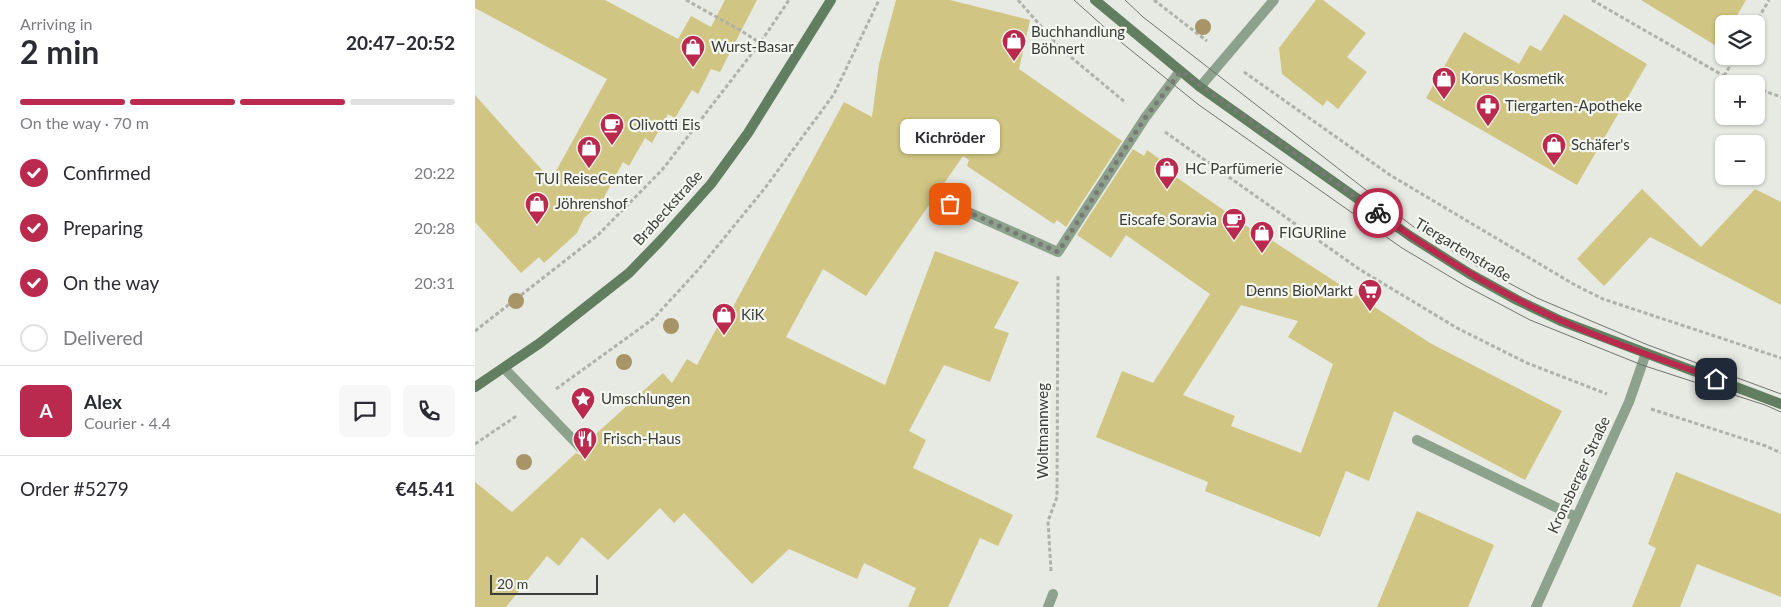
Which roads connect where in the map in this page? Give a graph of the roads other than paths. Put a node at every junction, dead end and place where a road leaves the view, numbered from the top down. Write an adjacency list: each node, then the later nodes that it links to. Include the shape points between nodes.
1 (831, 0): 8 (main road, Brabeckstraße, via 748,133 711,184 629,273)
2 (1095, 0): 4 (main road, Tiergartenstraße)
3 (1274, 0): 5 (street)
4 (1181, 71): 5 (main road, Tiergartenstraße); 6 (street, via 1145,118 1058,252)
5 (1200, 87): 7 (main road, Tiergartenstraße, via 1410,236 1470,274 1561,321)
6 (950, 204)
7 (1646, 354): 10 (main road, Tiergartenstraße); 13 (street, Kronsberger Straße, via 1629,402)
8 (504, 368): 9 (main road, Brabeckstraße); 12 (street)
9 (475, 388)
10 (1781, 404)
11 (1417, 440): 13 (street)
12 (581, 448)
13 (1576, 517): 16 (street, Kronsberger Straße)
14 (1053, 594): 15 (street)
15 (1048, 607)
16 (1536, 607)

